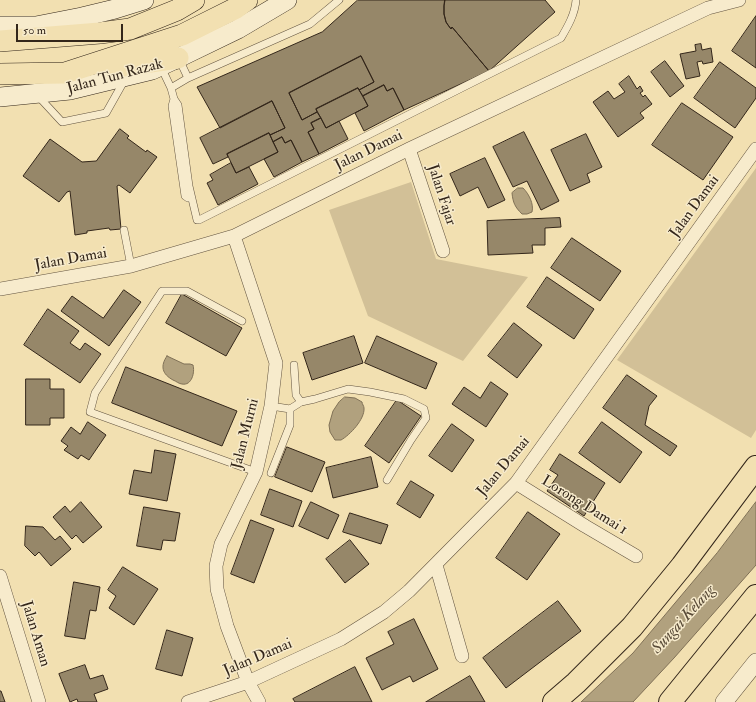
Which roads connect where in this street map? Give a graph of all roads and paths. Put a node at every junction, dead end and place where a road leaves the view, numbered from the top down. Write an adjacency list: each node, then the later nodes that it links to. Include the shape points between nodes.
1 (144, 0): 9 (main road)
2 (167, 0): 11 (main road)
3 (194, 0): 11 (main road, via 177,10 130,29)
4 (247, 0): 14 (main road, Jalan Tun Razak, via 182,35)
5 (287, 0): 13 (main road, Jalan Tun Razak, via 238,29)
6 (339, 0): 17 (lane, via 310,24)
7 (576, 0): 18 (lane, via 571,20 561,38 199,220 191,198 185,196)
8 (739, 0): 21 (street, Jalan Damai, via 708,8)
9 (116, 5): 10 (main road, via 36,26)
10 (0, 26)
11 (100, 33): 12 (main road)
12 (0, 42)
13 (170, 62): 14 (main road); 16 (main road, Jalan Tun Razak); 17 (lane); 18 (lane)
14 (65, 73): 15 (main road, Jalan Tun Razak)
15 (0, 74)
16 (126, 77): 19 (main road, Jalan Tun Razak, via 70,90); 19 (lane, via 106,113 62,122)
17 (188, 78): 18 (lane)
18 (171, 88)
19 (36, 94): 20 (main road, Jalan Tun Razak)
20 (0, 97)
21 (409, 149): 24 (street, Jalan Damai); 25 (street, Jalan Fajar)
22 (756, 150): 37 (street, Jalan Damai)
23 (124, 230): 26 (lane)
24 (234, 236): 26 (street, Jalan Damai); 31 (street, Jalan Murni, via 276,362)
25 (443, 251)
26 (131, 266): 27 (street, Jalan Damai)
27 (0, 289)
28 (242, 322): 34 (lane, via 187,291 162,291 95,393 90,412)
29 (294, 365): 30 (lane, via 296,395)
30 (301, 402): 32 (lane); 36 (lane, via 348,389 404,399 424,409 426,418)
31 (271, 406): 32 (lane); 34 (street, Jalan Murni)
32 (290, 409): 35 (lane, via 290,425)
33 (756, 467): 49 (highway, via 682,566 632,627)
34 (256, 472): 45 (street, Jalan Murni, via 221,544 216,566 217,589 227,626)
35 (271, 473)
36 (387, 480)
37 (516, 483): 38 (street, Lorong Damai 1); 39 (street, Jalan Damai)
38 (636, 556)
39 (436, 565): 43 (street); 45 (street, Jalan Damai, via 384,612 341,639)
40 (0, 576): 41 (street, Jalan Aman)
41 (3, 594): 46 (street, Jalan Aman)
42 (756, 596): 50 (highway)
43 (462, 656)
44 (756, 662): 51 (street)
45 (248, 682): 47 (street, Jalan Damai); 48 (street, Jalan Murni)
46 (39, 702)
47 (188, 702)
48 (259, 702)
49 (554, 702)
50 (670, 702)
51 (724, 702)

